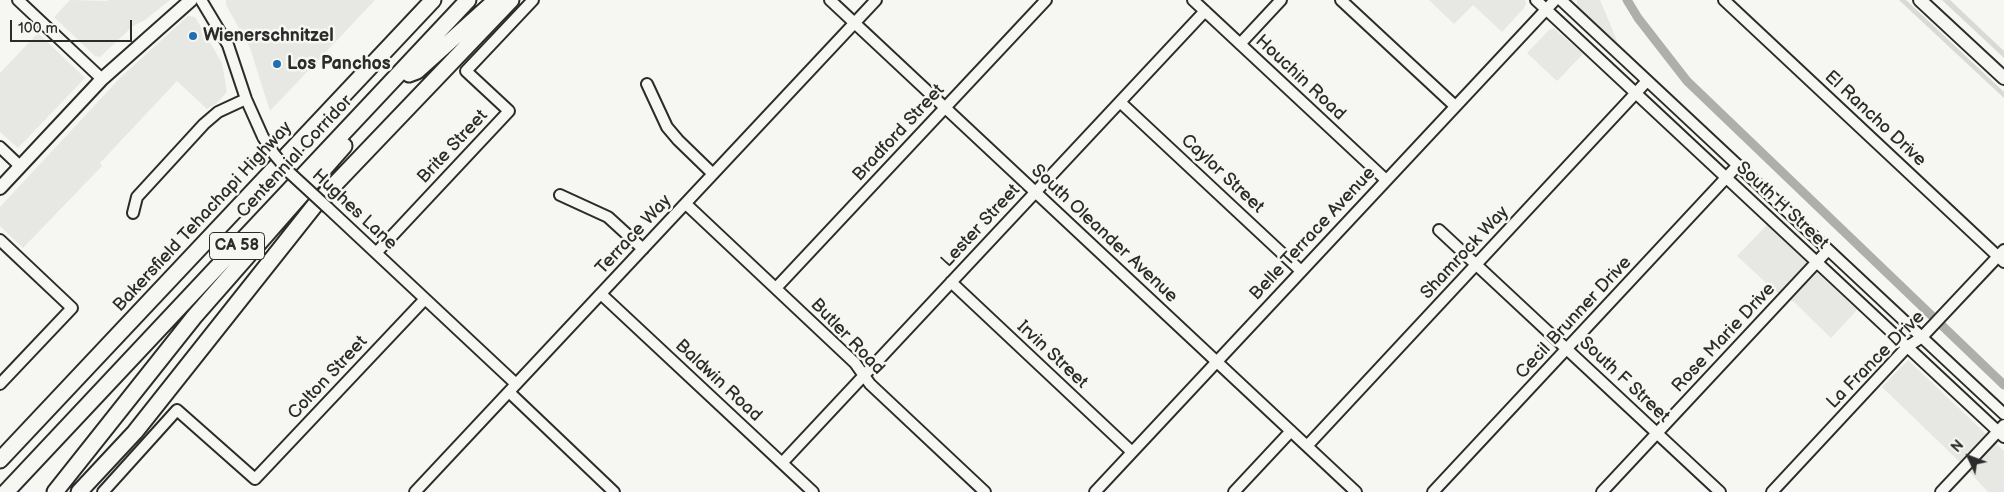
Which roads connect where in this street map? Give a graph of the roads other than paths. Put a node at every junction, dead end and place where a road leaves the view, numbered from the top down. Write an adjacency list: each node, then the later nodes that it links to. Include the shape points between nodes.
1 (18, 0): 27 (street)
2 (191, 0): 27 (main road)
3 (201, 0): 31 (street, Hughes Lane, via 228,45)
4 (433, 0): 66 (highway, Bakersfield Tehachapi Highway / CA 58)
5 (468, 0): 77 (highway, Centennial Corridor / CA 58)
6 (477, 0): 25 (highway)
7 (496, 0): 25 (highway, via 417,71)
8 (511, 0): 79 (highway, via 315,205 135,432)
9 (533, 0): 50 (street, Brite Street, via 466,71 509,111)
10 (830, 0): 23 (street, South Oleander Avenue)
11 (876, 0): 23 (street, Terrace Way)
12 (1046, 0): 34 (street, Bradford Street)
13 (1193, 0): 22 (street, Houchin Road)
14 (1281, 0): 24 (street)
15 (1341, 0): 33 (street)
16 (1536, 0): 21 (street, South H Street)
17 (1556, 0): 21 (street, Belle Terrace Avenue)
18 (1561, 0): 28 (street, South H Street)
19 (1724, 0): 51 (street, El Rancho Drive)
20 (1920, 0): 26 (main road)
21 (1546, 10): 30 (street, South H Street); 33 (street, Belle Terrace Avenue)
22 (1205, 11): 24 (street, Houchin Road); 32 (street, Lester Street)
23 (855, 23): 34 (street, South Oleander Avenue); 38 (street, Terrace Way)
24 (1240, 44): 40 (street, Houchin Road)
25 (409, 74): 78 (highway, via 206,304)
26 (2004, 78)
27 (102, 79): 37 (main road)
28 (1647, 81): 30 (street, Shamrock Way); 36 (street, South H Street)
29 (647, 84): 38 (street, via 667,126)
30 (1637, 93): 39 (street, South H Street); 53 (street, Shamrock Way)
31 (246, 98): 45 (street, via 218,112 204,124 137,197); 50 (street, Hughes Lane, bridge, via 274,154)
32 (1120, 102): 42 (street, Lester Street); 54 (street, Caylor Street)
33 (1455, 106): 40 (street, Belle Terrace Avenue)
34 (945, 107): 42 (street, South Oleander Avenue); 56 (street, Bradford Street)
35 (0, 147): 37 (street)
36 (1738, 165): 39 (street, Cecil Brunner Drive); 49 (street, South H Street)
37 (20, 166): 41 (main road)
38 (713, 174): 44 (street, Terrace Way)
39 (1727, 178): 52 (street, South H Street); 61 (street, Cecil Brunner Drive)
40 (1386, 180): 54 (street, Belle Terrace Avenue)
41 (0, 188)
42 (1036, 192): 55 (street, Lester Street); 62 (street, South Oleander Avenue)
43 (560, 195): 48 (street, via 608,217)
44 (686, 204): 48 (street, Terrace Way); 56 (street, Butler Road)
45 (133, 213)
46 (1439, 230): 53 (street, South F Street)
47 (0, 240): 64 (street, via 72,308)
48 (643, 249): 57 (street, Terrace Way)
49 (1828, 250): 52 (street, Rose Marie Drive); 59 (street, South H Street)
50 (376, 253): 58 (street, Hughes Lane)
51 (2002, 256): 59 (street, La France Drive)
52 (1818, 262): 60 (street, South H Street); 71 (street, Rose Marie Drive)
53 (1476, 265): 61 (street, South F Street); 72 (street, Shamrock Way)
54 (1301, 271): 62 (street, Belle Terrace Avenue)
55 (951, 282): 63 (street, Lester Street); 74 (street, Irvin Street)
56 (776, 288): 63 (street, Butler Road)
57 (601, 294): 65 (street, Terrace Way); 76 (street, Baldwin Road)
58 (425, 299): 65 (street, Hughes Lane); 80 (street, Colton Street, via 256,479 178,410)
59 (1922, 338): 60 (street, La France Drive); 68 (street, South H Street)
60 (1907, 347): 70 (street, South H Street); 91 (street, La France Drive)
61 (1567, 349): 71 (street, South F Street); 88 (street, Cecil Brunner Drive)
62 (1216, 361): 69 (street, South Oleander Avenue); 74 (street, Belle Terrace Avenue)
63 (864, 375): 76 (street, Lester Street); 84 (street, Butler Road)
64 (0, 384)
65 (516, 384): 67 (street, Terrace Way)
66 (66, 391): 73 (highway); 75 (highway, Bakersfield Tehachapi Highway / CA 58)
67 (509, 392): 81 (street, Terrace Way); 82 (street)
68 (2004, 414)
69 (1291, 431): 72 (street, South Oleander Avenue); 86 (street)
70 (2002, 431): 92 (street)
71 (1657, 433): 89 (street, Rose Marie Drive); 90 (street, South F Street)
72 (1307, 446): 87 (street, South Oleander Avenue)
73 (0, 447)
74 (1132, 452): 85 (street, Belle Terrace Avenue)
75 (0, 460)
76 (782, 463): 83 (street, Baldwin Road)
77 (6, 492)
78 (55, 492)
79 (79, 492)
80 (103, 492)
81 (415, 492)
82 (614, 492)
83 (812, 492)
84 (985, 492)
85 (1095, 492)
86 (1234, 492)
87 (1356, 492)
88 (1433, 492)
89 (1602, 492)
90 (1720, 492)
91 (1772, 492)
92 (1941, 492)

